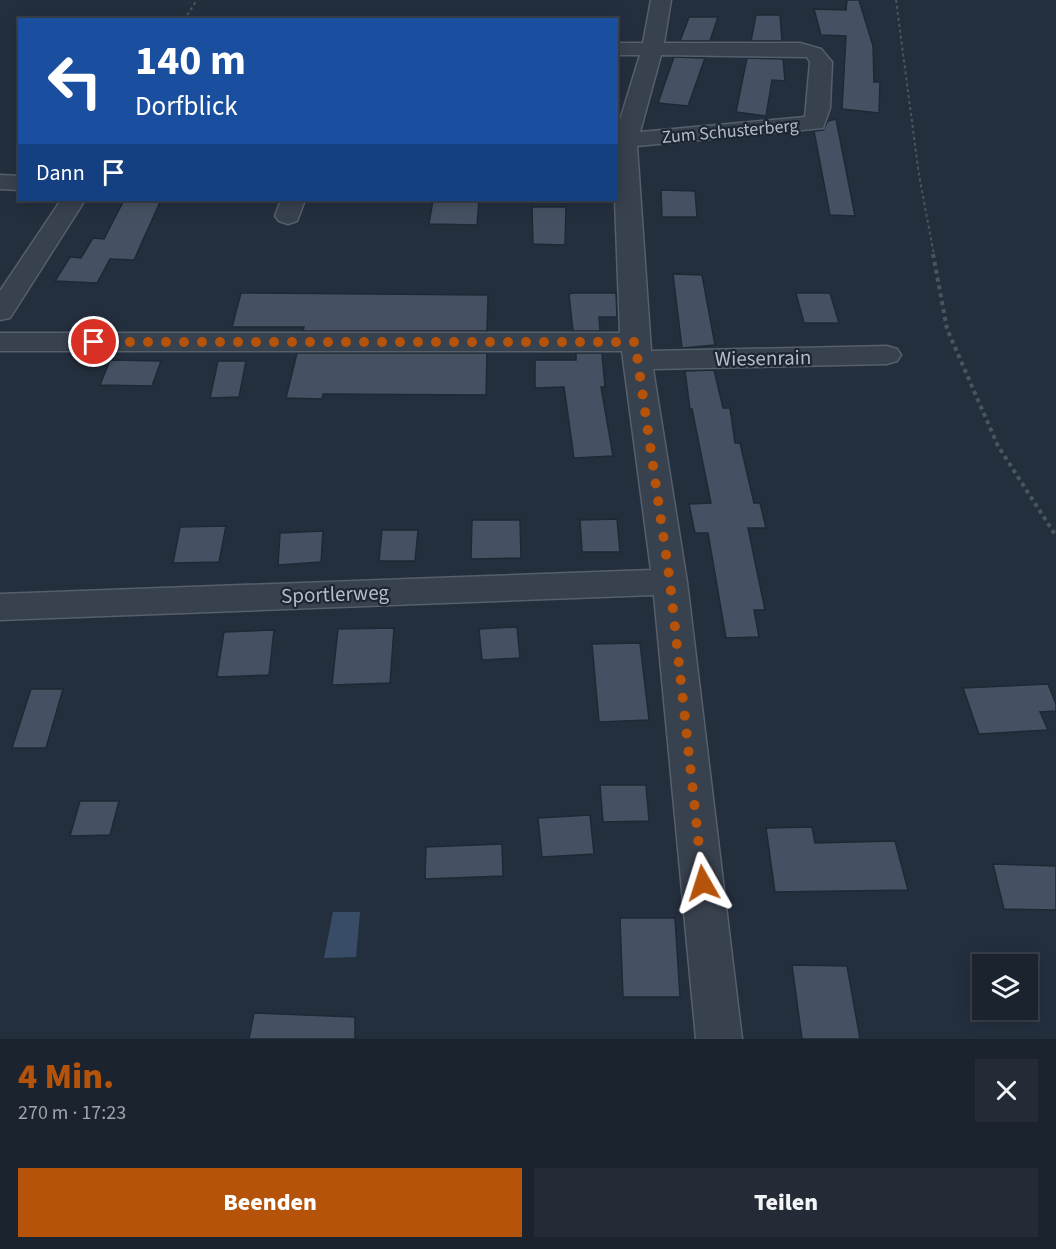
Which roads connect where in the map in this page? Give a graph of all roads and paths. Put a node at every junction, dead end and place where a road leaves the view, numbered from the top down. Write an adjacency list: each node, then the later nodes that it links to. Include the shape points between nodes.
1 (197, 0): 4 (path)
2 (661, 0): 6 (street)
3 (896, 0): 15 (path, via 919,175 947,329 998,446)
4 (185, 18)
5 (618, 49): 6 (street, Zum Schusterberg)
6 (652, 50): 7 (street); 7 (street, Zum Schusterberg, via 800,49 814,53 821,62 815,123)
7 (623, 143): 13 (street)
8 (0, 182): 9 (street)
9 (18, 183)
10 (72, 201): 11 (street)
11 (0, 312)
12 (0, 342): 13 (street, Wiesenrain)
13 (637, 351): 14 (street, Wiesenrain); 16 (street)
14 (887, 355)
15 (1056, 536)
16 (670, 582): 17 (street, Sportlerweg); 18 (street)
17 (0, 607)
18 (719, 1039)

